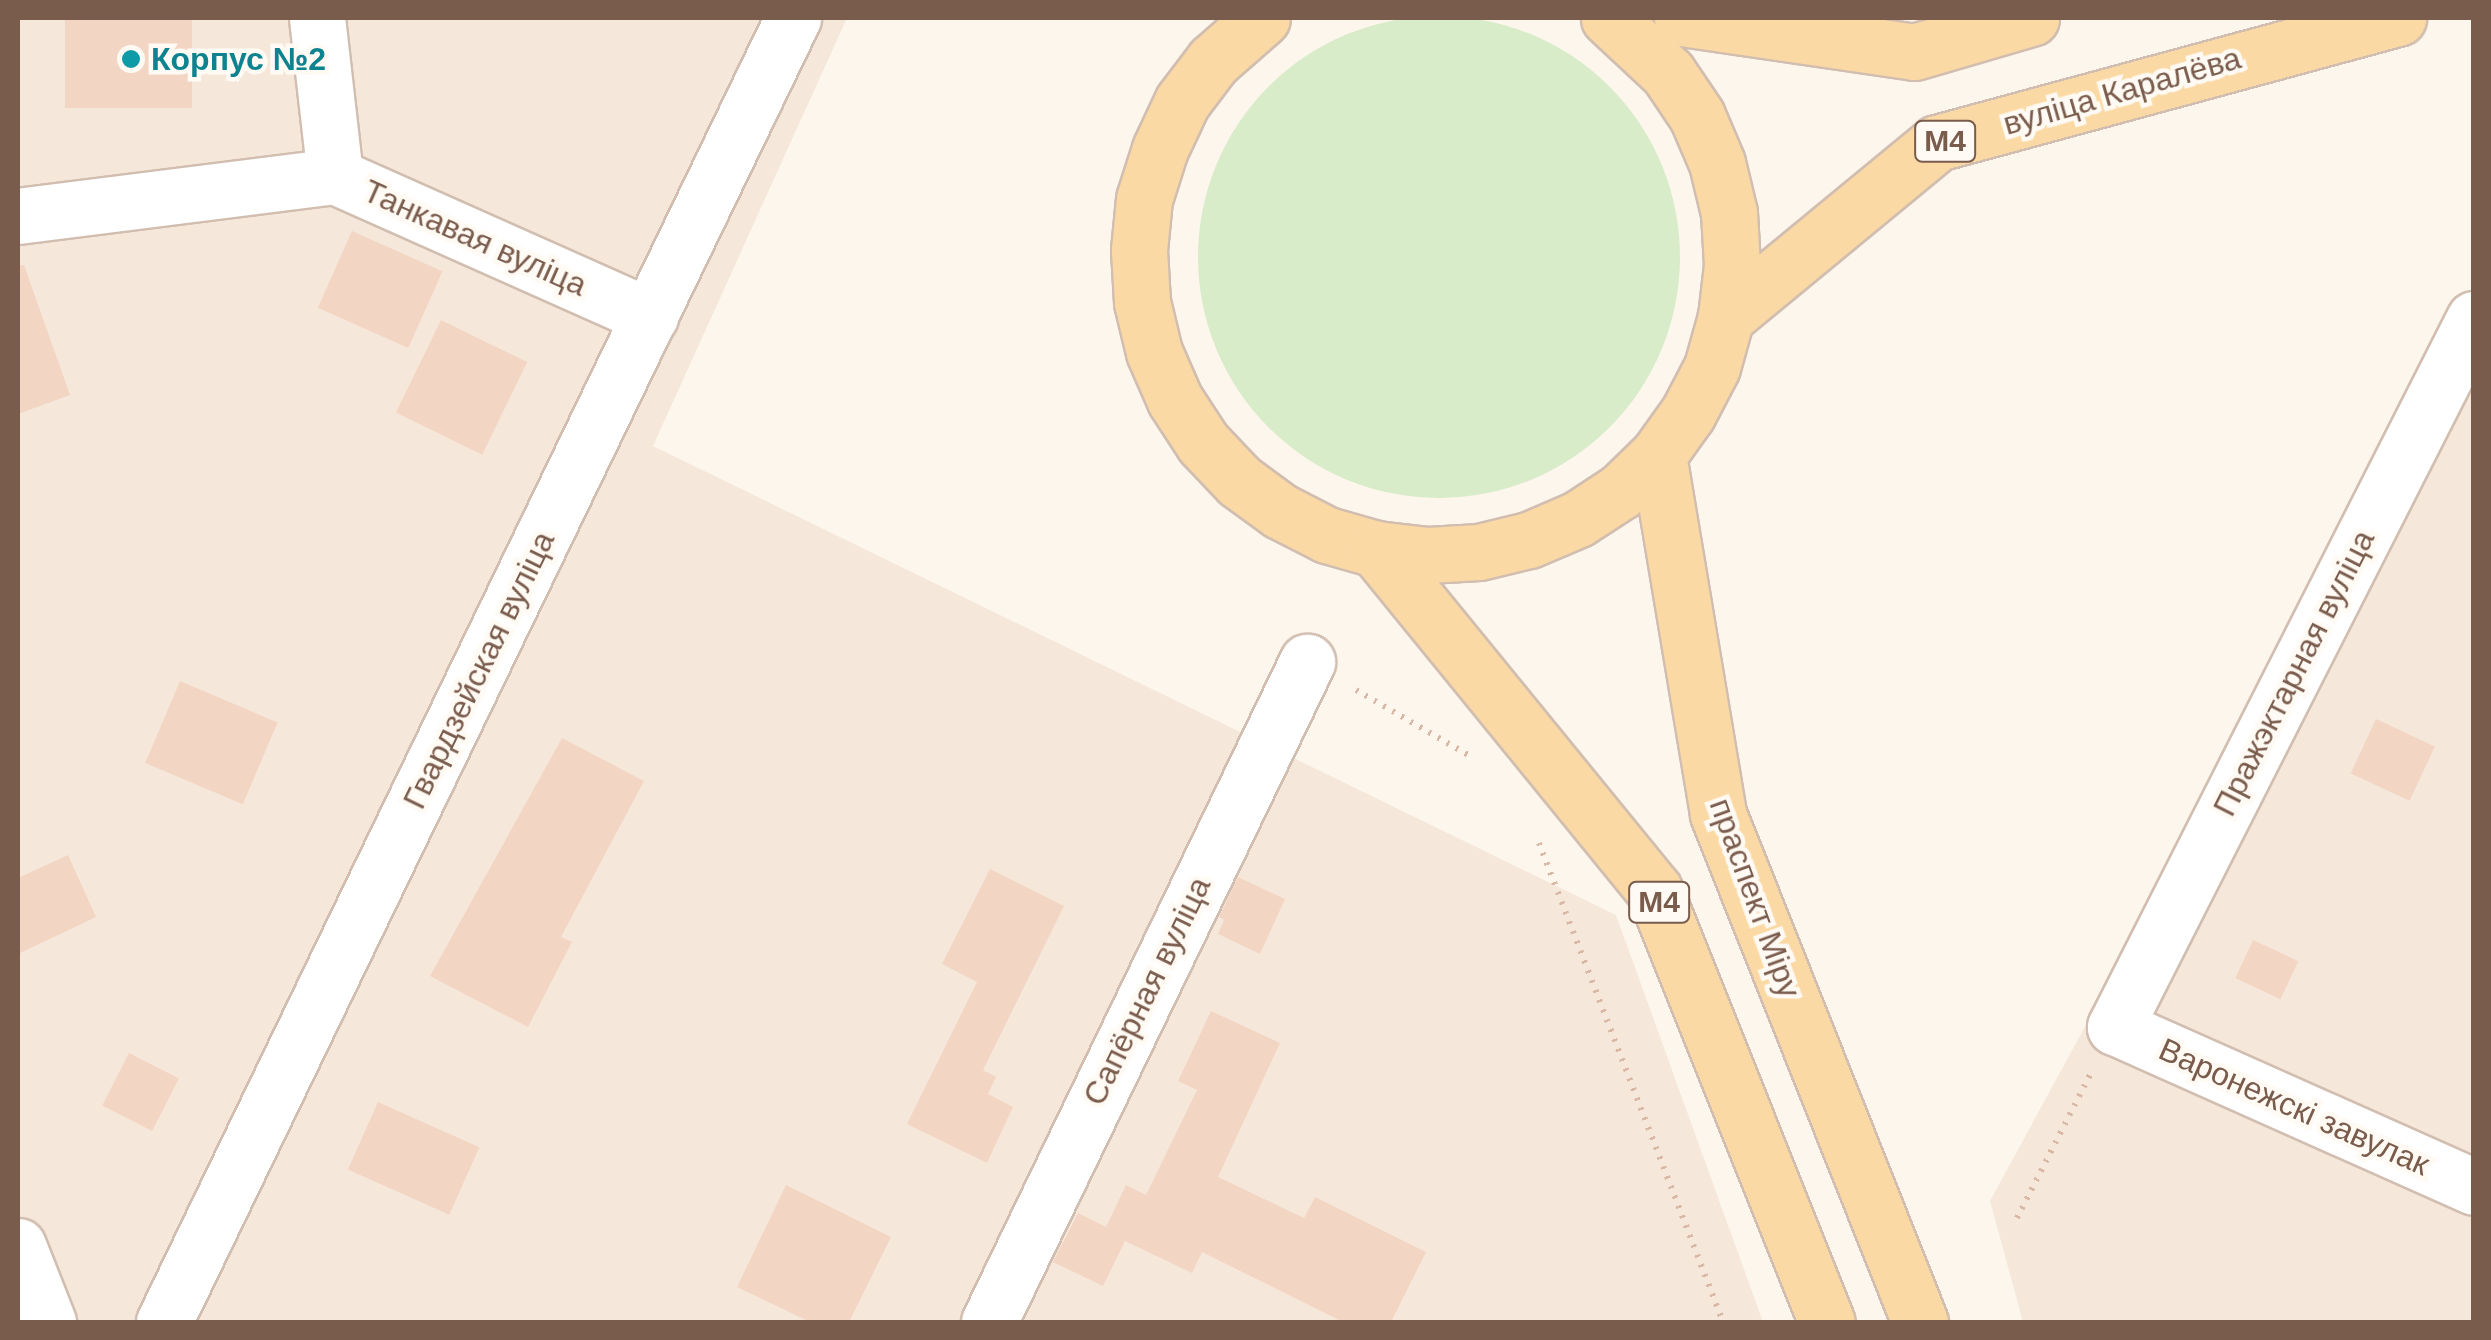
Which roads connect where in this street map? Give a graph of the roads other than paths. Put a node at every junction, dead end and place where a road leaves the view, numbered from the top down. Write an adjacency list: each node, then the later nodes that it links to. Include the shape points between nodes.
1 (317, 18): 9 (street, Танкавая вуліца)
2 (793, 18): 11 (street, Гвардзейская вуліца)
3 (1262, 18): 8 (main road)
4 (1609, 18): 12 (main road, via 1668,73 1717,163 1729,213)
5 (1682, 18): 6 (main road, via 1914,52)
6 (2031, 18)
7 (2398, 18): 12 (main road, вуліца Каралёва / М4, via 1937,144)
8 (1209, 39): 15 (main road, via 1144,198 1142,302 1154,352 1203,443 1239,481 1280,512)
9 (334, 176): 10 (street); 11 (street, Танкавая вуліца)
10 (18, 216)
11 (650, 316): 21 (street, Гвардзейская вуліца)
12 (1726, 317): 14 (main road, via 1712,367)
13 (2474, 320): 17 (street, Пражэктарная вуліца)
14 (1658, 455): 15 (main road, via 1592,510 1529,540 1479,552); 24 (main road, праспект Міру / М4, via 1718,814)
15 (1376, 550): 23 (main road, М4, via 1654,890)
16 (1307, 662): 22 (street, Сапёрная вуліца)
17 (2115, 1027): 18 (street, Варонежскі завулак)
18 (2474, 1187)
19 (18, 1246): 20 (street)
20 (48, 1322)
21 (164, 1322)
22 (989, 1322)
23 (1828, 1322)
24 (1920, 1322)

